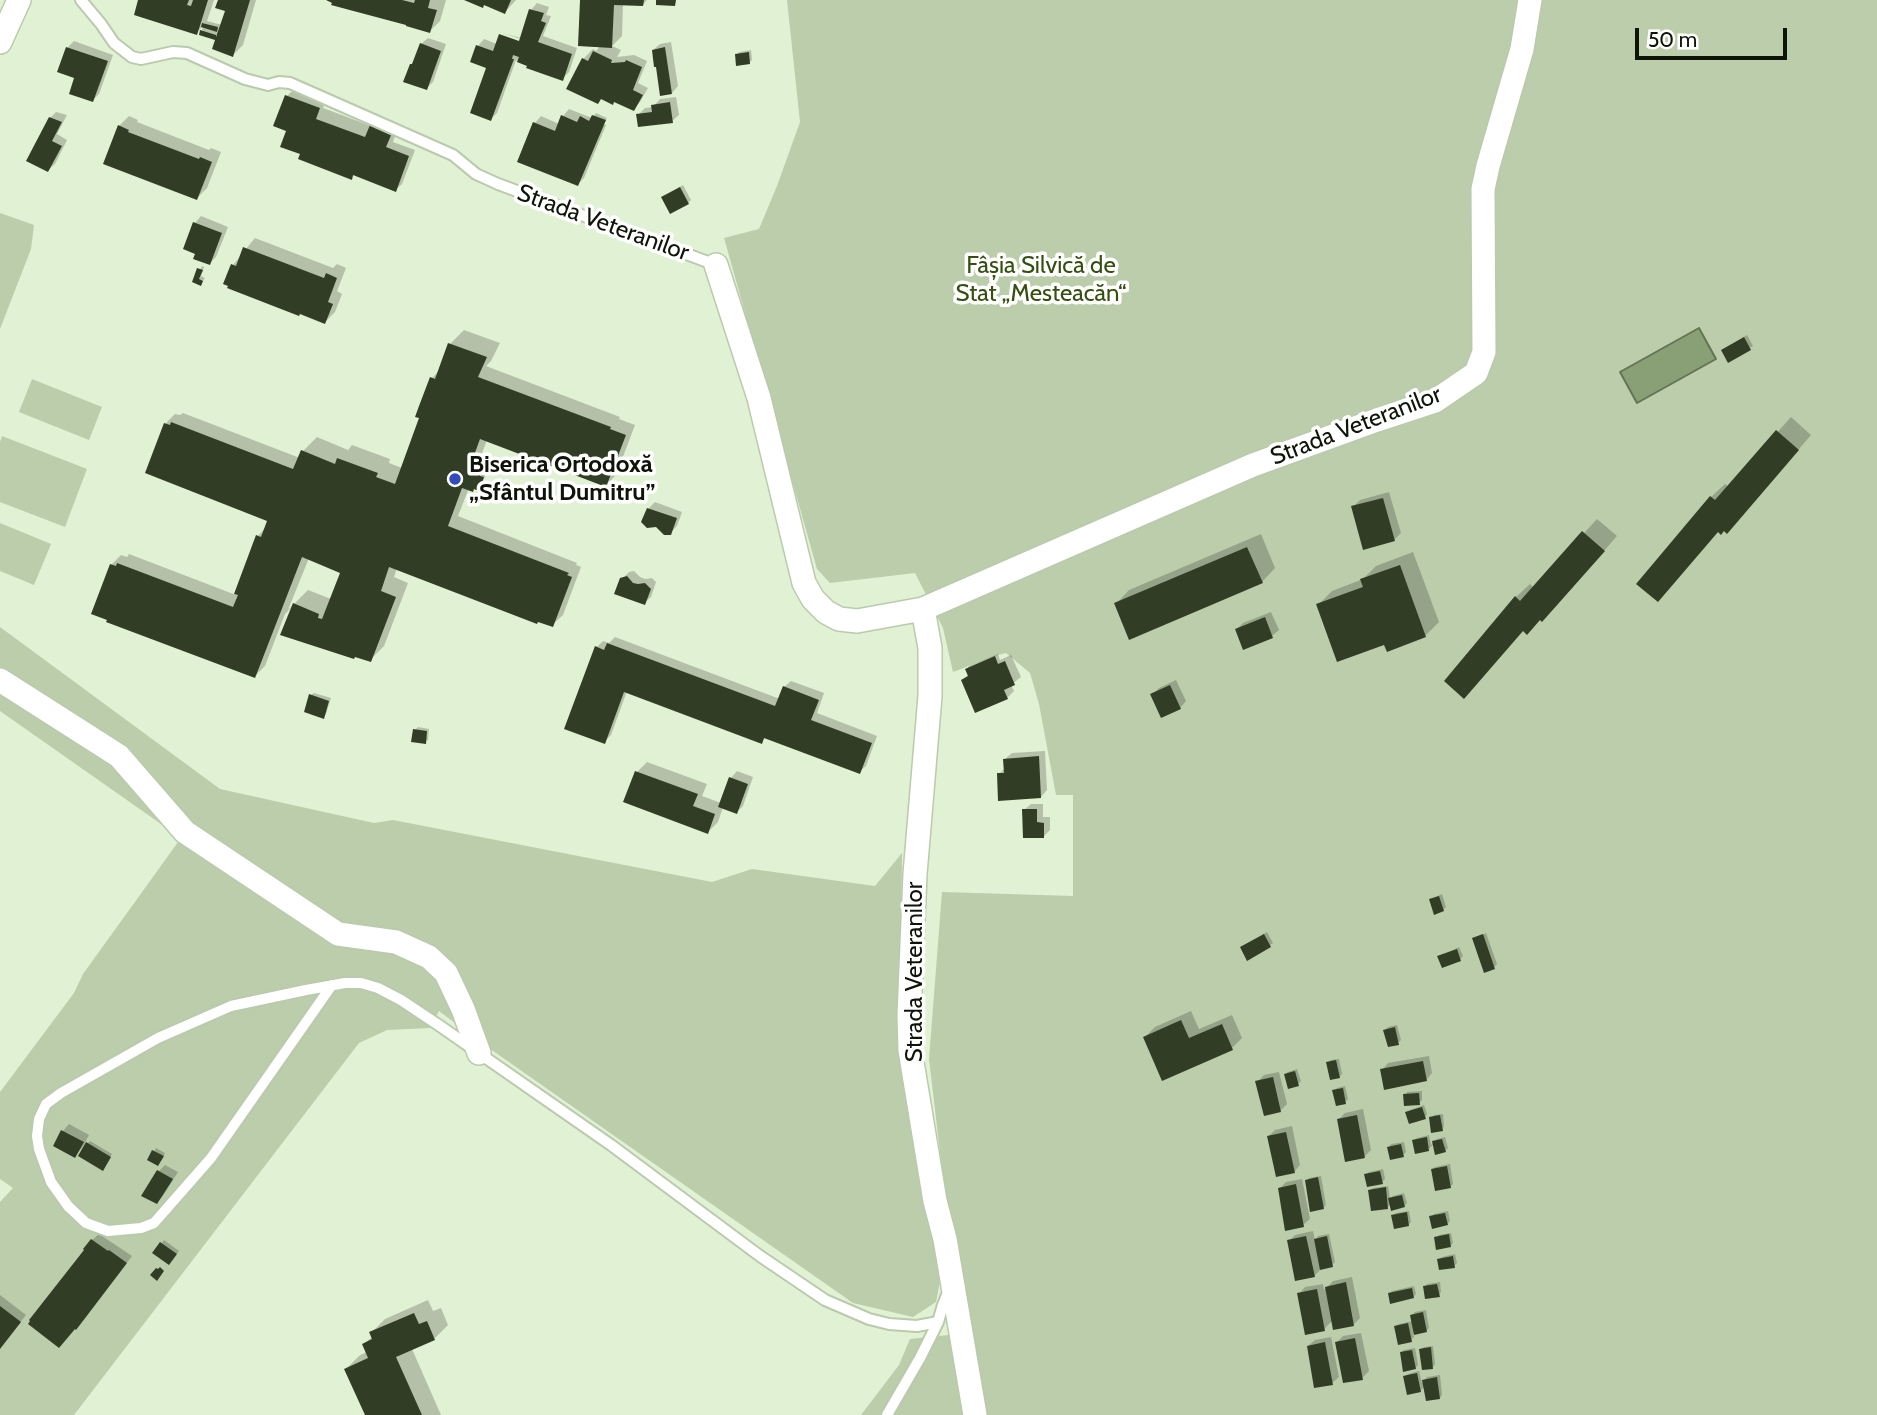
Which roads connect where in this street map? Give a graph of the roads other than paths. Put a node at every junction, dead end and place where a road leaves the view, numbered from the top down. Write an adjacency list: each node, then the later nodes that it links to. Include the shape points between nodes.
1 (19, 0): 4 (street)
2 (81, 0): 5 (lane, Strada Veteranilor, via 114,43 132,57 187,53 245,79 268,85 290,83 453,155 476,174 498,184)
3 (1530, 0): 6 (street, Strada Veteranilor, via 1522,49 1483,189 1484,352 1476,373 1435,401 1253,465)
4 (0, 42)
5 (716, 265): 6 (street, Strada Veteranilor, via 759,398 804,583 813,599 839,619 857,621)
6 (923, 609): 10 (street, Strada Veteranilor, via 930,648 930,696 915,874 910,1050)
7 (0, 680): 9 (street, via 120,756 185,832 338,934 396,942 429,957 446,973)
8 (332, 985): 8 (lane, via 211,1158 154,1223 108,1231 86,1223 68,1206 51,1182 39,1149 38,1119 46,1104 158,1038 231,1006); 9 (lane, via 378,988)
9 (479, 1054): 11 (lane, via 825,1300 889,1324)
10 (953, 1282): 11 (lane); 13 (street, Strada Veteranilor)
11 (939, 1322): 12 (lane)
12 (887, 1415)
13 (975, 1415)

